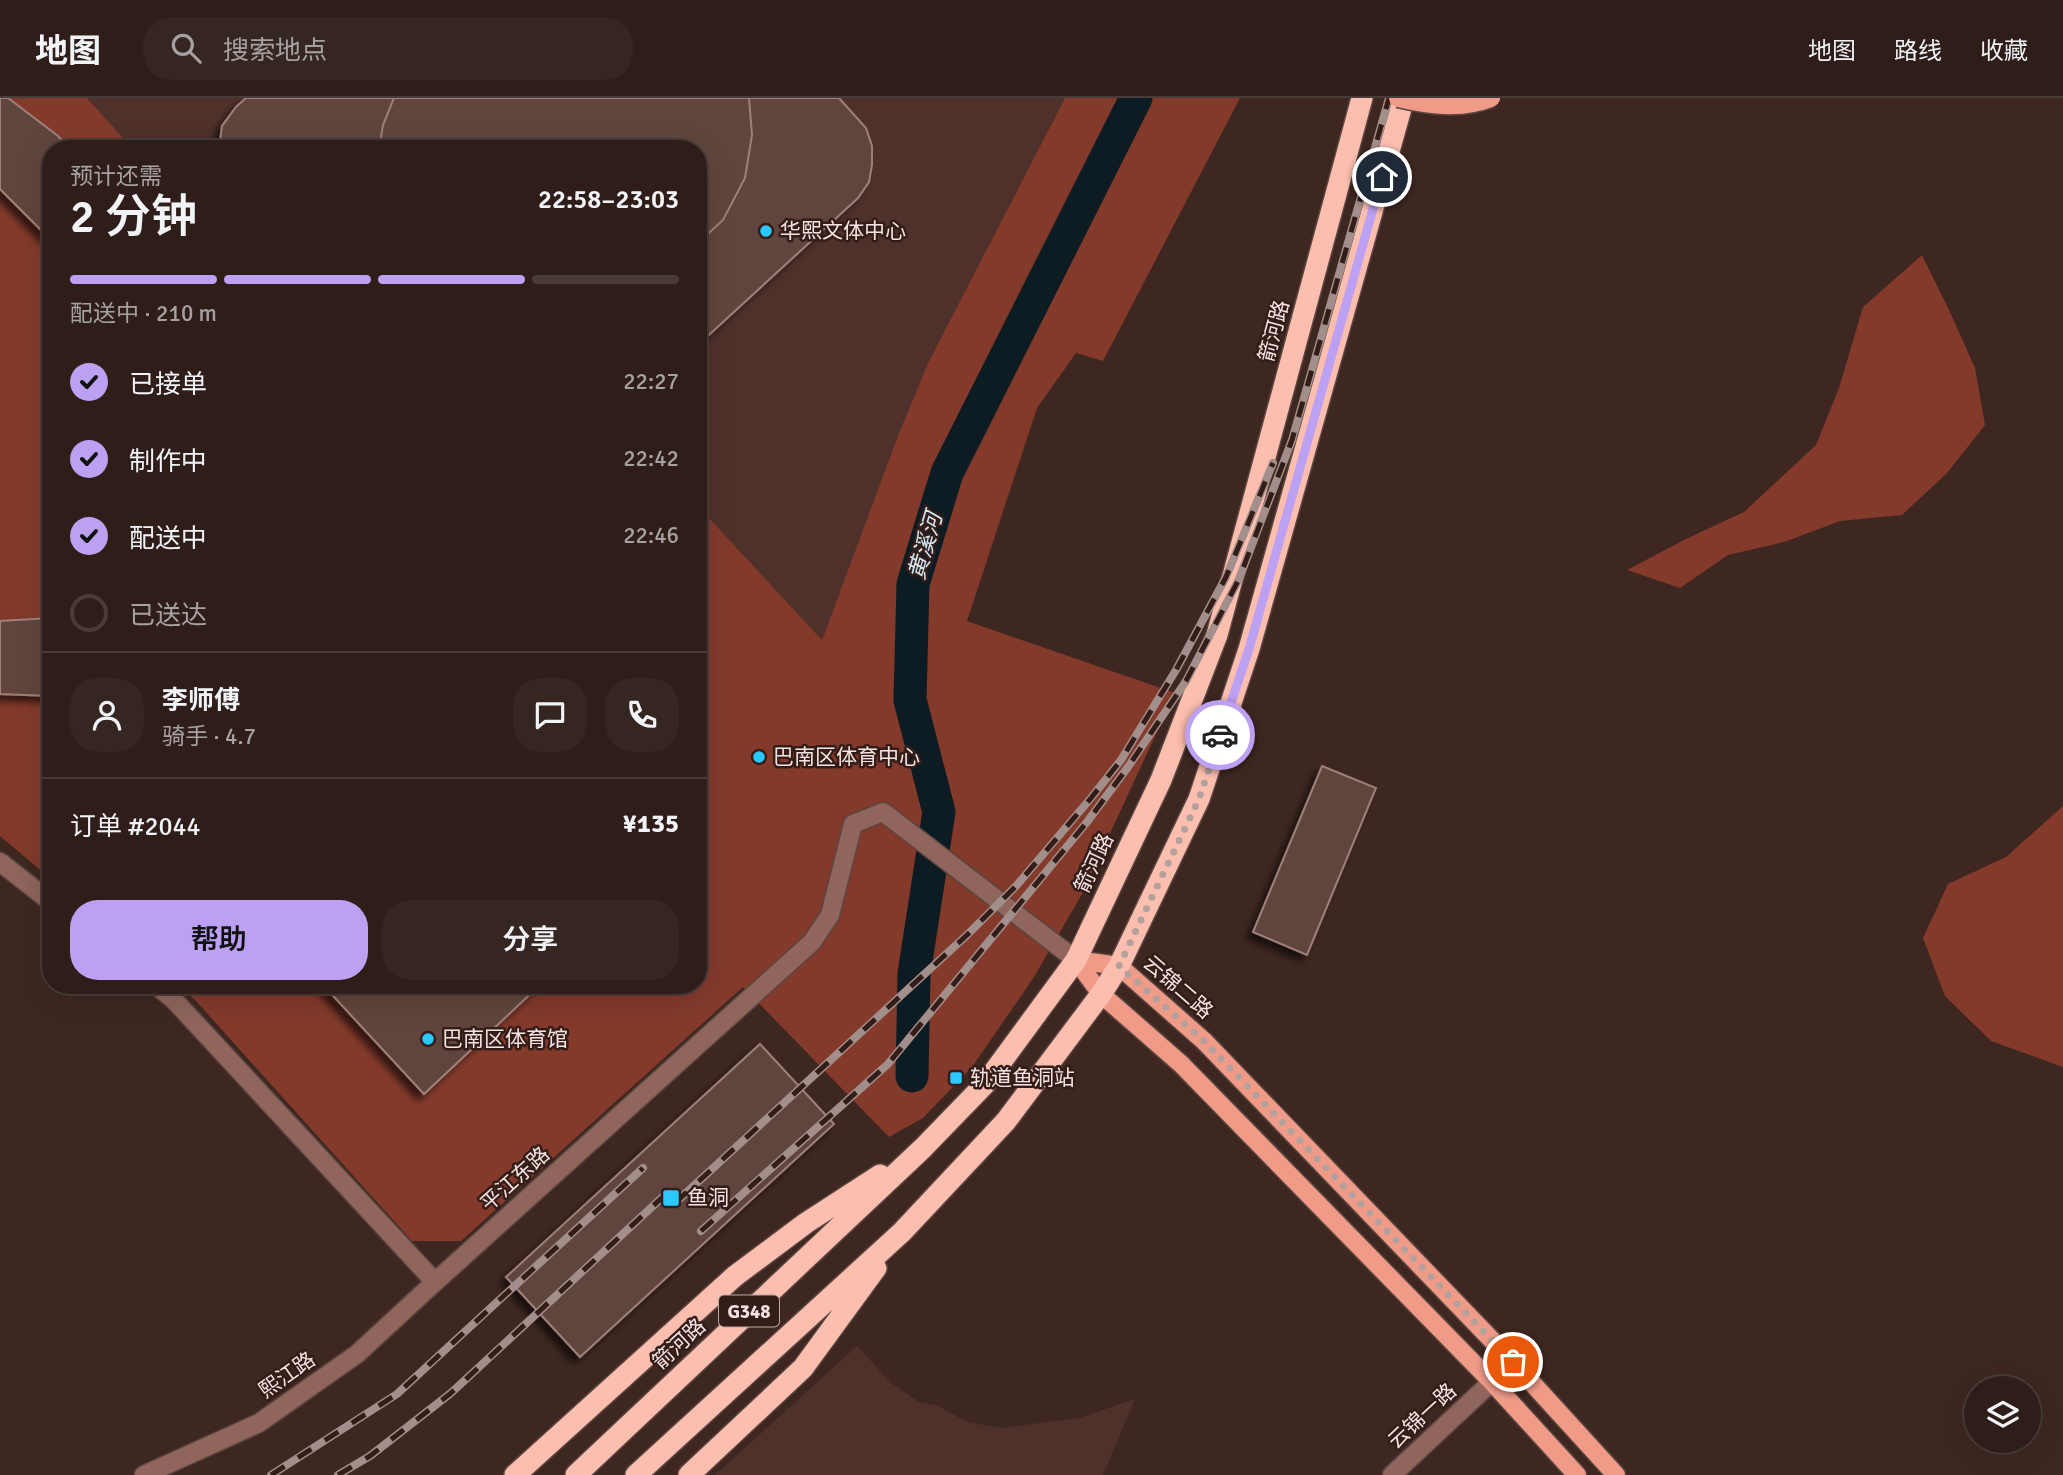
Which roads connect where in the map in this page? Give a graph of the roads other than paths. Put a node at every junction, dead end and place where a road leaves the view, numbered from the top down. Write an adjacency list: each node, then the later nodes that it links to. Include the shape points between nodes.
1 (1347, 98): 6 (highway)
2 (1362, 98): 6 (highway, 箭河路 / G348)
3 (1398, 98): 5 (main road, bridge, via 1429,105 1478,103)
4 (1404, 98): 10 (highway, G348, via 1249,649 1199,799)
5 (1491, 98)
6 (1339, 186): 9 (highway, 箭河路 / G348, via 1217,635 1161,780)
7 (0, 862): 8 (street)
8 (42, 895)
9 (1076, 960): 10 (main road, 云锦二路); 12 (main road); 13 (highway, 箭河路 / G348, via 985,1084); 15 (street, 平江东路, via 883,812 853,824 830,915 812,942)
10 (1119, 966): 12 (highway, G348); 16 (main road, 云锦二路, via 1204,1041)
11 (167, 994): 15 (street)
12 (1101, 994): 14 (highway, G348, via 1006,1121); 17 (main road, via 1181,1064)
13 (923, 1148): 19 (highway, via 806,1223 735,1276); 20 (highway, 箭河路 / G348)
14 (902, 1232): 21 (highway, G348); 22 (highway, via 803,1368)
15 (435, 1282): 18 (street, 熙江路, via 357,1354 259,1423)
16 (1513, 1362): 17 (street, 云锦一路); 25 (main road, 云锦二路)
17 (1492, 1382): 23 (street, 云锦一路); 24 (main road)
18 (144, 1475)
19 (515, 1475)
20 (576, 1475)
21 (636, 1475)
22 (689, 1475)
23 (1392, 1475)
24 (1577, 1475)
25 (1616, 1475)

